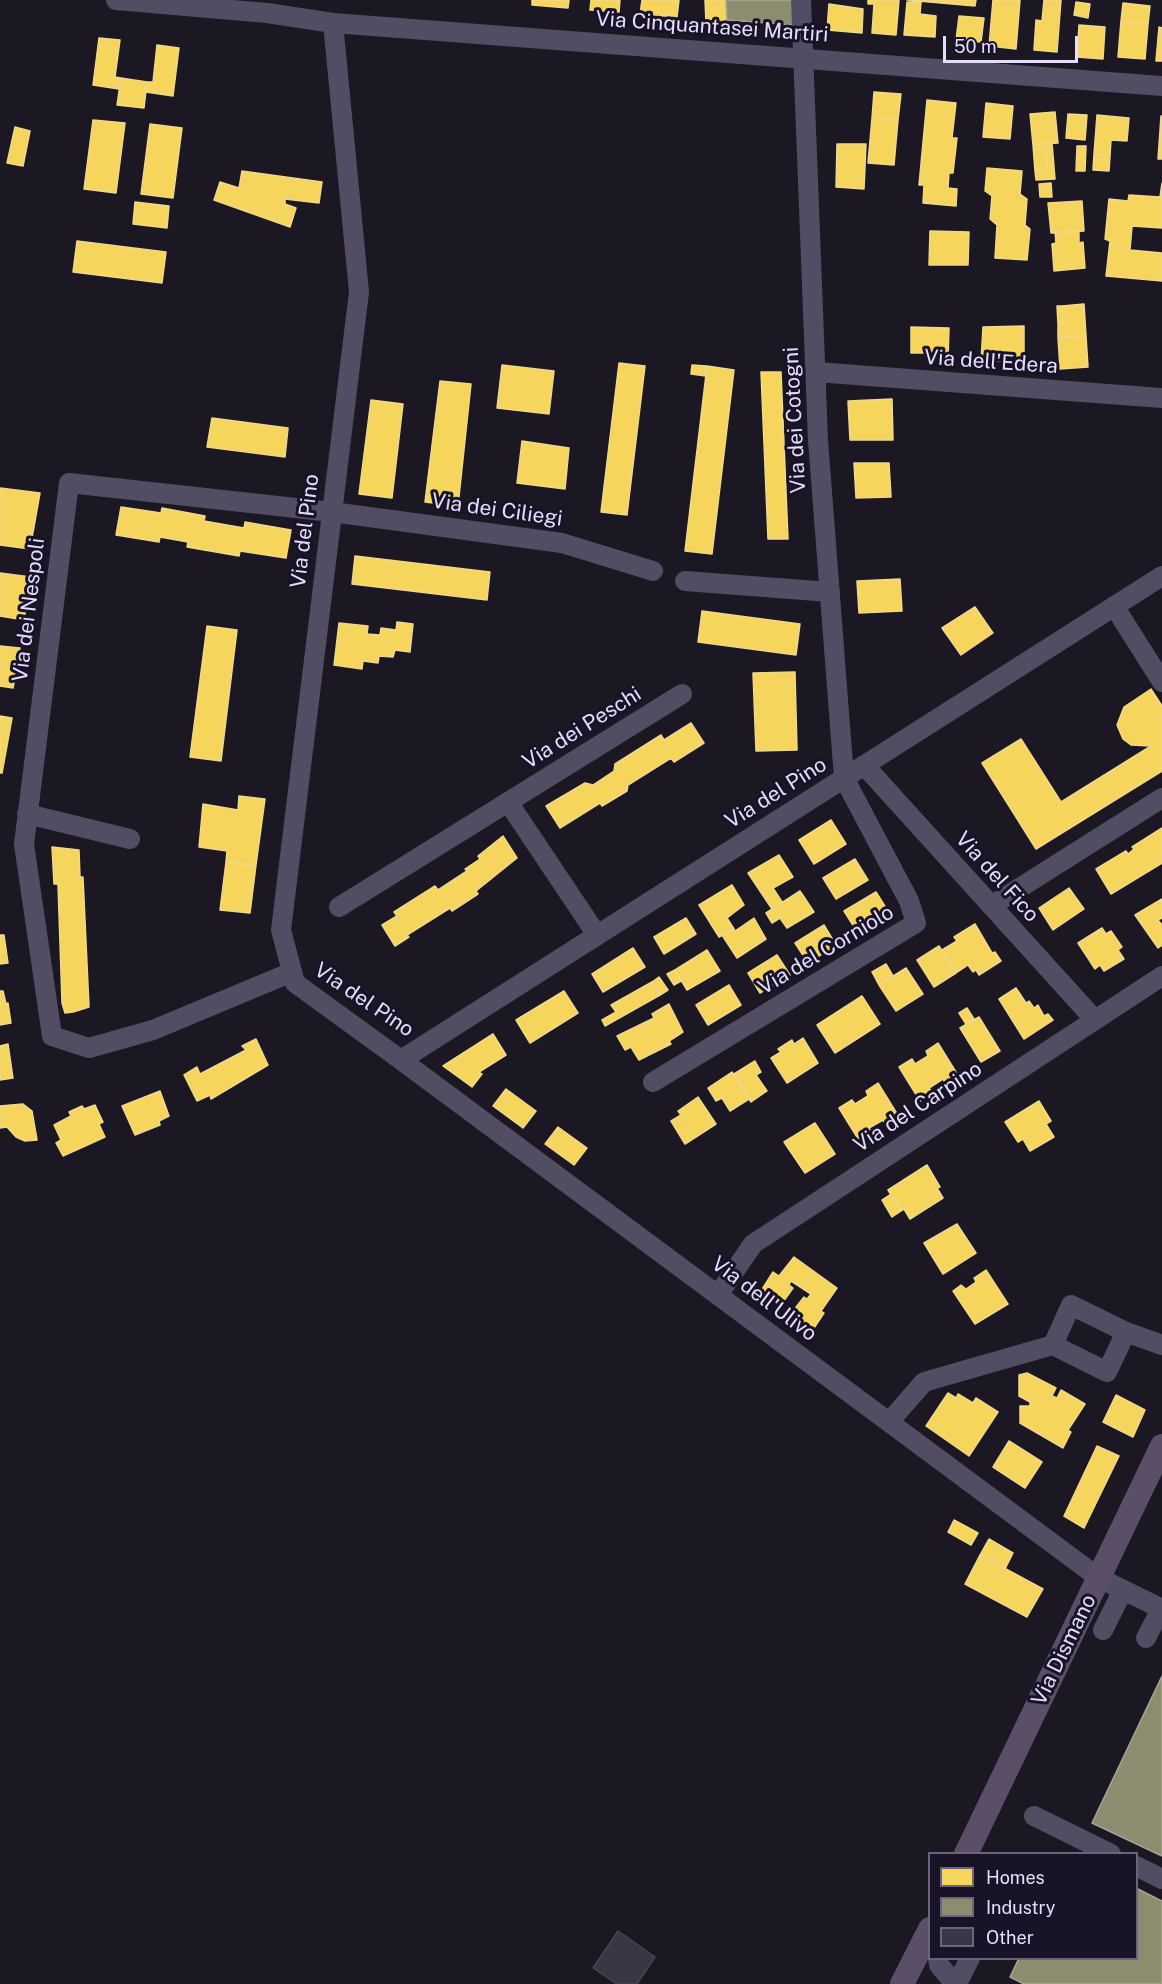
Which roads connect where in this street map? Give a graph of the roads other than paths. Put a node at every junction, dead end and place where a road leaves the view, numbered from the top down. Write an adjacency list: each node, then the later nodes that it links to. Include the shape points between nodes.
1 (116, 0): 3 (street, Via Cinquantasei Martiri)
2 (801, 0): 5 (street, Via dei Cotogni)
3 (266, 6): 4 (street, Via Cinquantasei Martiri)
4 (333, 23): 5 (street, Via Cinquantasei Martiri); 9 (street, Via del Pino, via 359,292)
5 (804, 58): 6 (street, Via Cinquantasei Martiri); 7 (street, Via dei Cotogni)
6 (1162, 86)
7 (816, 372): 8 (street, Via dell'Edera); 13 (street, Via dei Cotogni)
8 (1162, 398)
9 (332, 512): 10 (street, Via dei Ciliegi, via 562,543); 21 (street, Via dei Nespoli, via 69,483); 26 (street, Via del Pino, via 280,930)
10 (653, 571)
11 (1162, 576): 14 (street, Via del Pino)
12 (685, 580): 13 (street)
13 (830, 592): 18 (street, Via dei Cotogni)
14 (1114, 606): 15 (street); 17 (street, Via del Pino)
15 (1162, 682)
16 (682, 694): 20 (street, Via dei Peschi)
17 (864, 765): 18 (street, Via del Pino); 23 (street, Via del Fico)
18 (844, 778): 25 (street, Via del Pino); 30 (street, Via del Corniolo, via 909,902 916,923)
19 (1162, 798): 23 (street)
20 (508, 802): 24 (street, Via dei Peschi); 25 (street)
21 (27, 814): 22 (street); 26 (street, Via dei Nespoli, via 24,844 52,1036 89,1048 153,1030)
22 (130, 839)
23 (991, 906): 28 (street, Via del Fico)
24 (339, 907)
25 (597, 935): 29 (street, Via del Pino)
26 (292, 972): 29 (street, Via del Pino, via 295,983)
27 (1162, 976): 28 (street, Via del Carpino)
28 (1095, 1020): 31 (street, Via del Carpino, via 753,1244)
29 (401, 1060): 31 (street, Via dell'Ulivo)
30 (653, 1082)
31 (718, 1295): 35 (street, Via dell'Ulivo)
32 (1126, 1332): 33 (street, via 1107,1372); 33 (street, via 1071,1305); 34 (street)
33 (1053, 1345): 35 (street, via 924,1382)
34 (1162, 1345)
35 (890, 1422): 37 (street, Via dell'Ulivo)
36 (1162, 1446): 37 (main road, Via Dismano)
37 (1099, 1578): 38 (street, Via dell'Ulivo); 43 (main road, Via Dismano)
38 (1123, 1590): 39 (street, Via dell'Ulivo); 40 (street)
39 (1161, 1609): 41 (street)
40 (1103, 1630)
41 (1146, 1638)
42 (1034, 1816): 44 (street)
43 (967, 1852)
44 (1107, 1852)
45 (1138, 1867): 46 (street)
46 (1162, 1879)
47 (928, 1933): 50 (main road)
48 (939, 1960): 51 (street)
49 (969, 1960): 51 (street)
50 (902, 1984)
51 (956, 1984)

